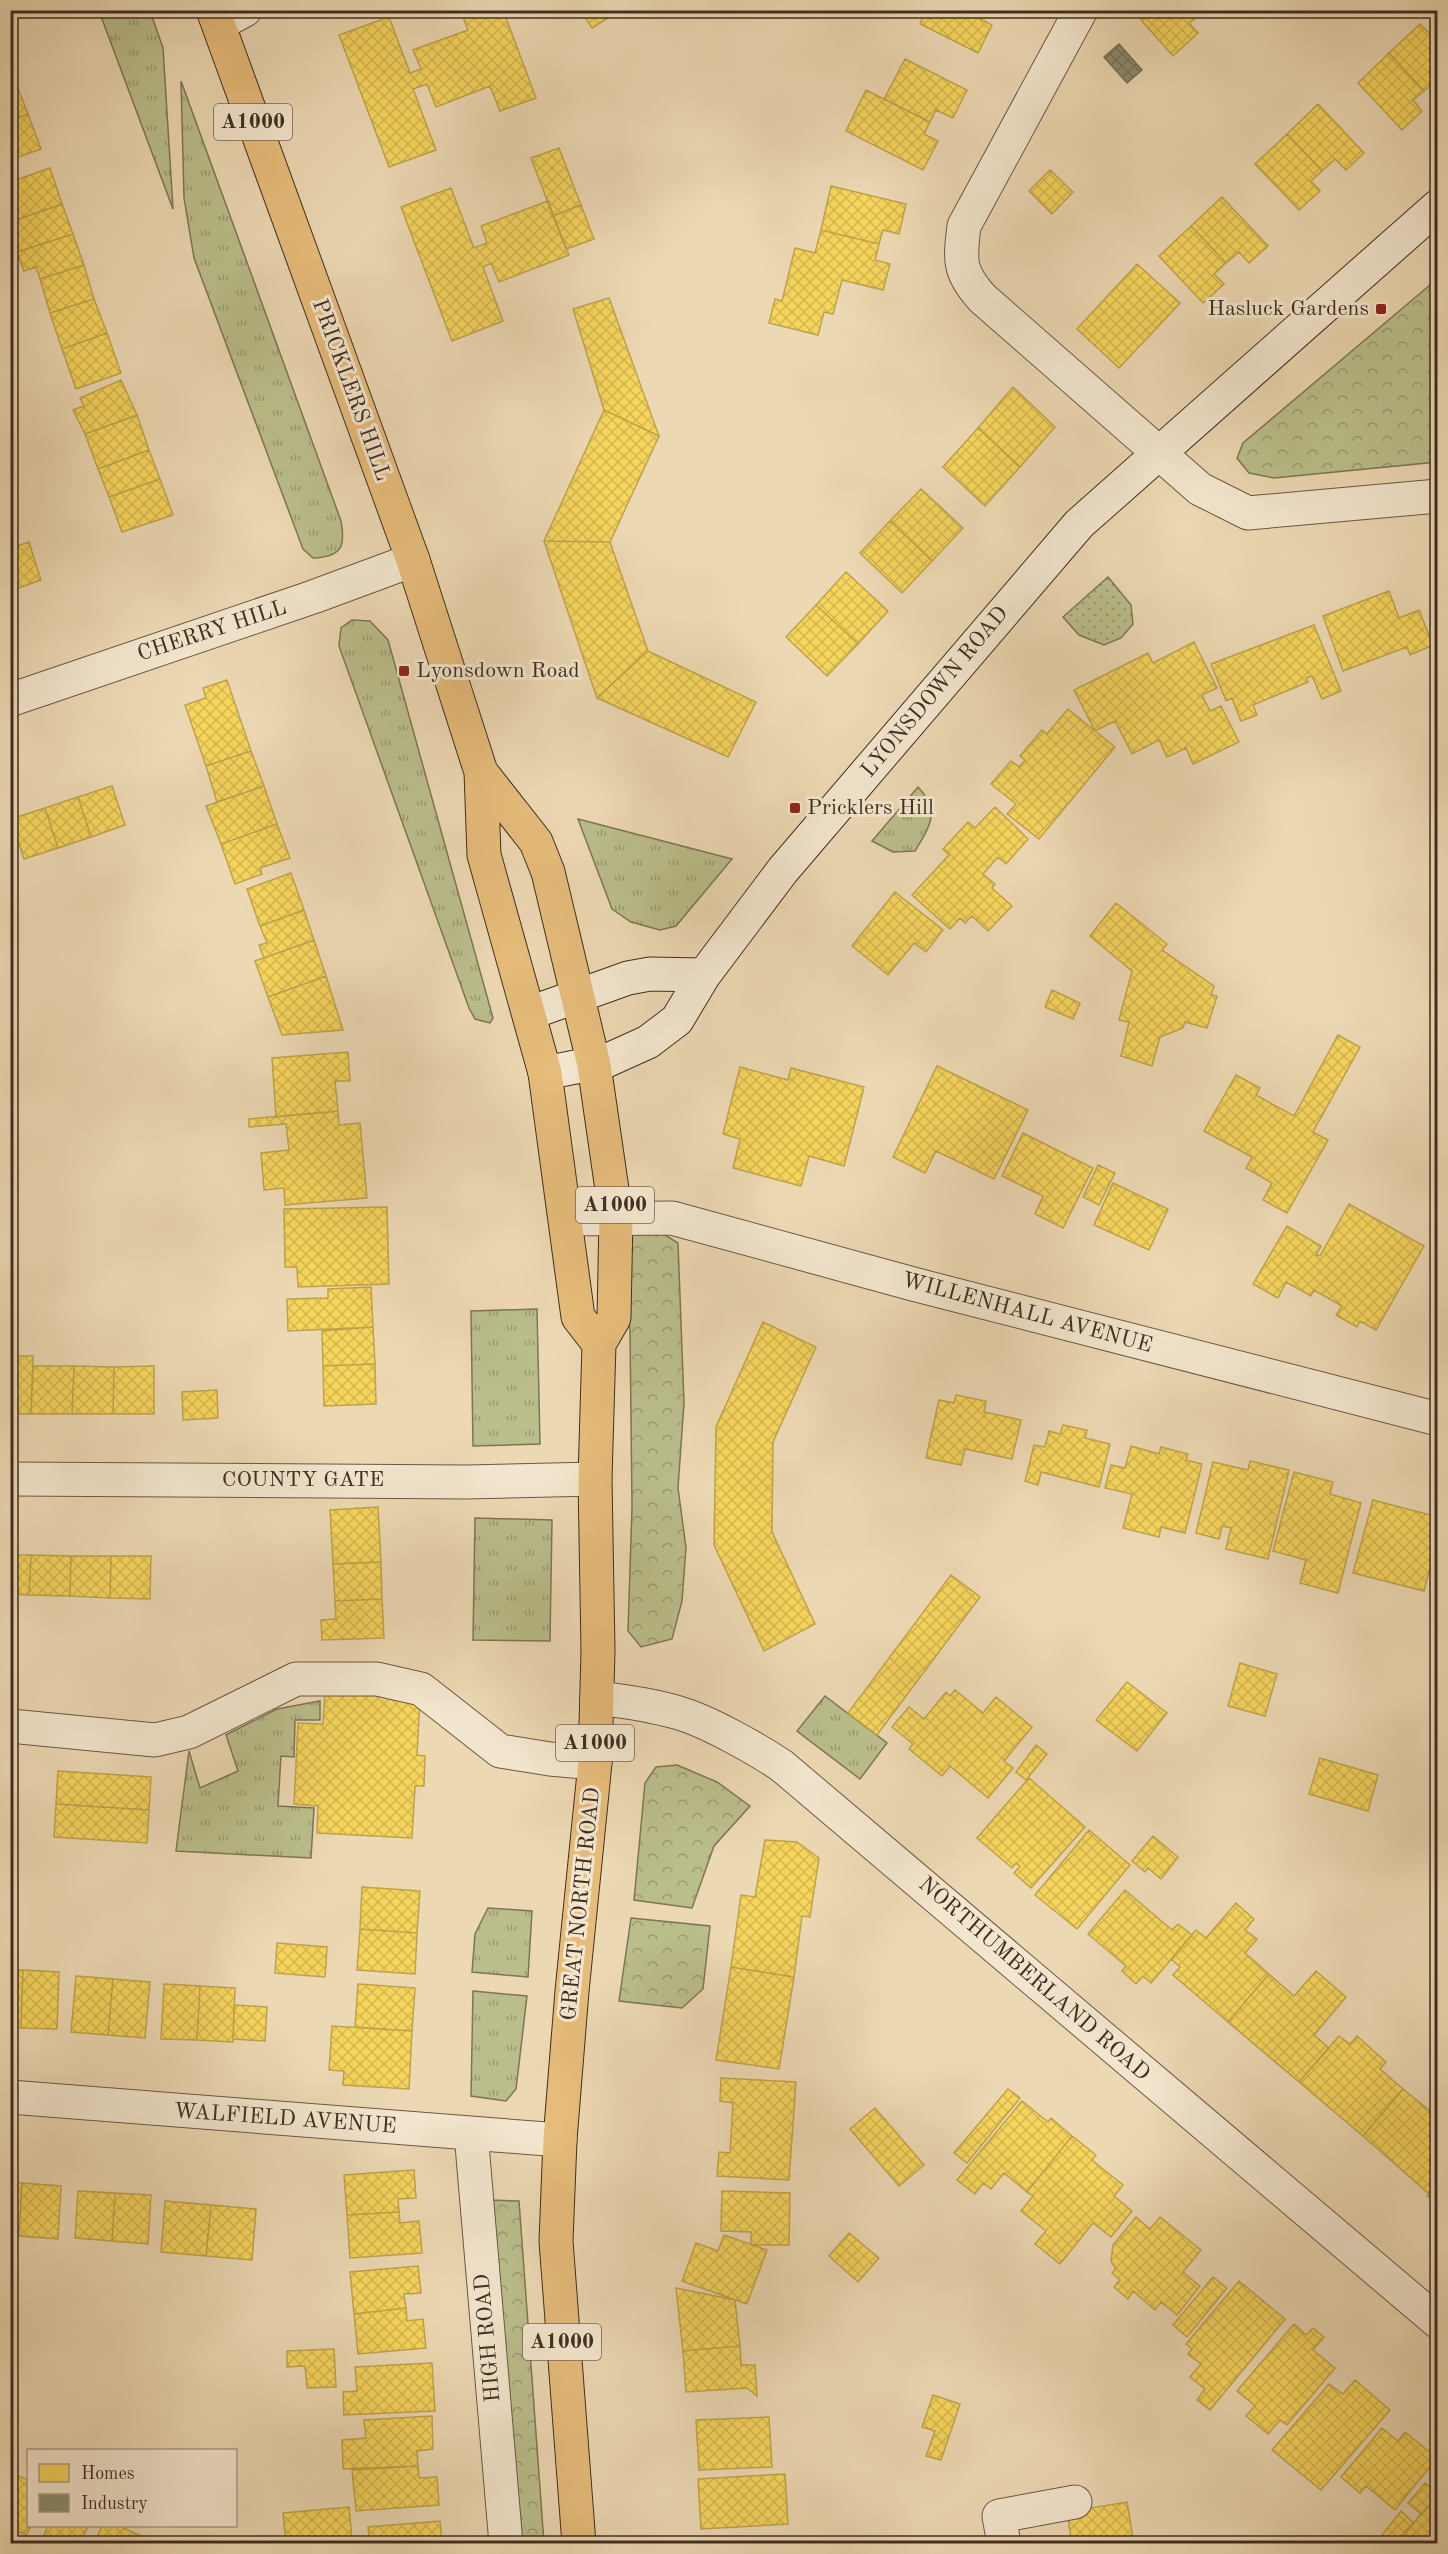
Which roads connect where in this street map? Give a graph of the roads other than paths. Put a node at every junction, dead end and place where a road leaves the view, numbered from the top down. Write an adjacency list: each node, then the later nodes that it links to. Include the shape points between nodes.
1 (1081, 10): 4 (street, via 964,226 960,256 966,280 982,298)
2 (226, 15): 6 (main road, PRICKLERS HILL / A1000)
3 (1437, 206): 4 (street, LYONSDOWN ROAD)
4 (1158, 451): 5 (street, via 1200,489 1248,513); 9 (street, LYONSDOWN ROAD, via 1079,524 783,870)
5 (1437, 496)
6 (413, 560): 7 (street, CHERRY HILL); 8 (main road, PRICKLERS HILL / A1000)
7 (10, 700)
8 (481, 772): 10 (main road, PRICKLERS HILL / A1000, via 538,848 548,872); 11 (main road, PRICKLERS HILL / A1000, via 484,855)
9 (704, 975): 10 (street, via 650,974); 12 (street, LYONSDOWN ROAD, via 677,1020 648,1042)
10 (576, 998): 11 (street); 12 (main road, GREAT NORTH ROAD / A1000)
11 (530, 1013): 13 (main road, A1000)
12 (594, 1065): 13 (street, LYONSDOWN ROAD); 14 (main road, GREAT NORTH ROAD / A1000)
13 (544, 1074): 15 (main road, A1000)
14 (616, 1216): 15 (street, WILLENHALL AVENUE); 16 (main road, GREAT NORTH ROAD / A1000, via 614,1317); 17 (street, WILLENHALL AVENUE, via 672,1218)
15 (566, 1219): 16 (main road, A1000, via 578,1317)
16 (599, 1344): 19 (main road, GREAT NORTH ROAD / A1000)
17 (1437, 1419)
18 (10, 1479): 19 (street, COUNTY GATE)
19 (595, 1479): 20 (main road, GREAT NORTH ROAD / A1000)
20 (597, 1698): 22 (main road, GREAT NORTH ROAD / A1000); 26 (street, NORTHUMBERLAND ROAD, via 681,1713 782,1766)
21 (10, 1726): 22 (street, via 155,1740 189,1732 296,1679 377,1679 421,1689 500,1751)
22 (595, 1763): 25 (main road, GREAT NORTH ROAD / A1000)
23 (10, 2097): 24 (street, WALFIELD AVENUE)
24 (471, 2133): 25 (street, WALFIELD AVENUE); 28 (street, HIGH ROAD)
25 (560, 2140): 29 (main road, A1000, via 556,2241)
26 (1437, 2322)
27 (1075, 2502): 30 (street, via 999,2516)
28 (506, 2544)
29 (579, 2544)
30 (1004, 2544)

